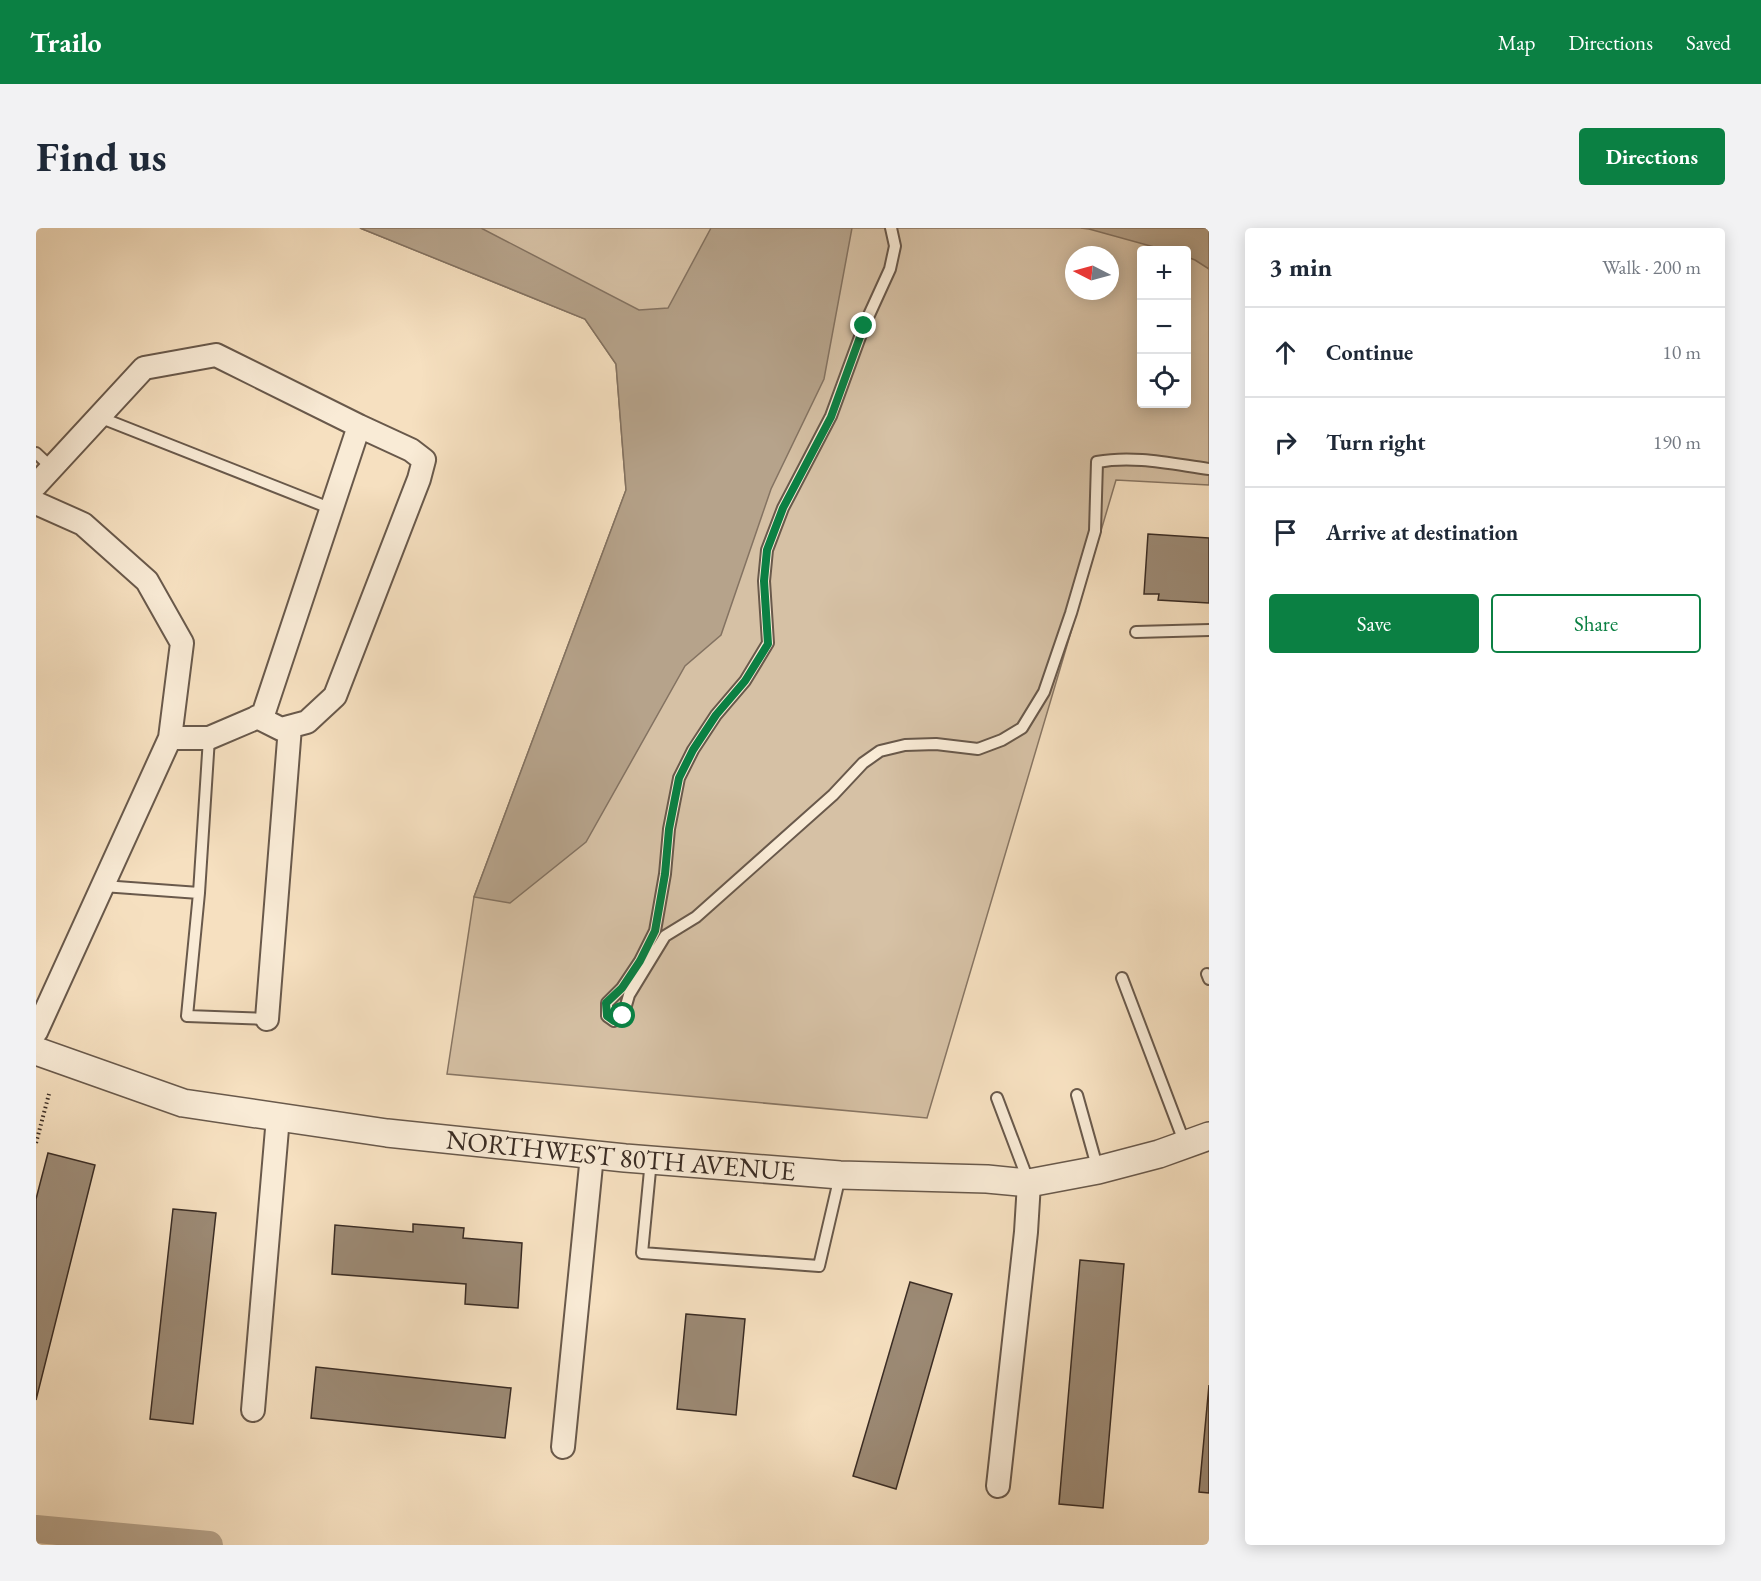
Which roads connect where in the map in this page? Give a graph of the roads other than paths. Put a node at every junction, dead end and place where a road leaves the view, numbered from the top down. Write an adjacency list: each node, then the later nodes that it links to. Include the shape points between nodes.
1 (891, 228): 5 (lane, via 895,246 890,269 864,326 831,417 783,508 767,550 764,581 768,644 745,681 716,715 679,778 655,931 622,988 606,1003 607,1016 614,1021 623,1016 629,995 665,936 696,916 880,751 936,744 978,749 1022,728 1044,692 1095,531 1097,462 1143,460)
2 (99, 417): 3 (street, via 144,368 216,355); 4 (street); 8 (lane)
3 (359, 426): 8 (street); 12 (street, via 411,450 424,460 422,470 335,696 307,723)
4 (44, 460): 6 (street)
5 (1209, 469)
6 (36, 485)
7 (36, 503): 13 (street, via 83,524 147,581 182,643)
8 (332, 509): 11 (street, via 263,715)
9 (1209, 630): 10 (lane)
10 (1136, 632)
11 (257, 717): 12 (street, via 281,729); 14 (street)
12 (290, 727): 18 (street)
13 (170, 738): 14 (street); 15 (street)
14 (209, 738): 16 (lane)
15 (103, 886): 16 (lane); 19 (street)
16 (199, 893): 18 (lane, via 187,1016)
17 (1122, 978): 24 (lane)
18 (267, 1019)
19 (36, 1032)
20 (36, 1051): 23 (street, NORTHWEST 80TH AVENUE, via 183,1103)
21 (1077, 1095): 27 (lane)
22 (996, 1098): 29 (lane)
23 (278, 1117): 25 (street, NORTHWEST 80TH AVENUE); 30 (street)
24 (1197, 1141): 27 (street, NORTHWEST 80TH AVENUE)
25 (592, 1155): 26 (street, NORTHWEST 80TH AVENUE); 31 (street)
26 (651, 1160): 28 (street, NORTHWEST 80TH AVENUE); 28 (lane, via 642,1253 819,1266)
27 (1098, 1170): 29 (street, NORTHWEST 80TH AVENUE)
28 (840, 1175): 29 (street, NORTHWEST 80TH AVENUE)
29 (1029, 1184): 32 (street)
30 (253, 1410)
31 (563, 1447)
32 (998, 1486)

